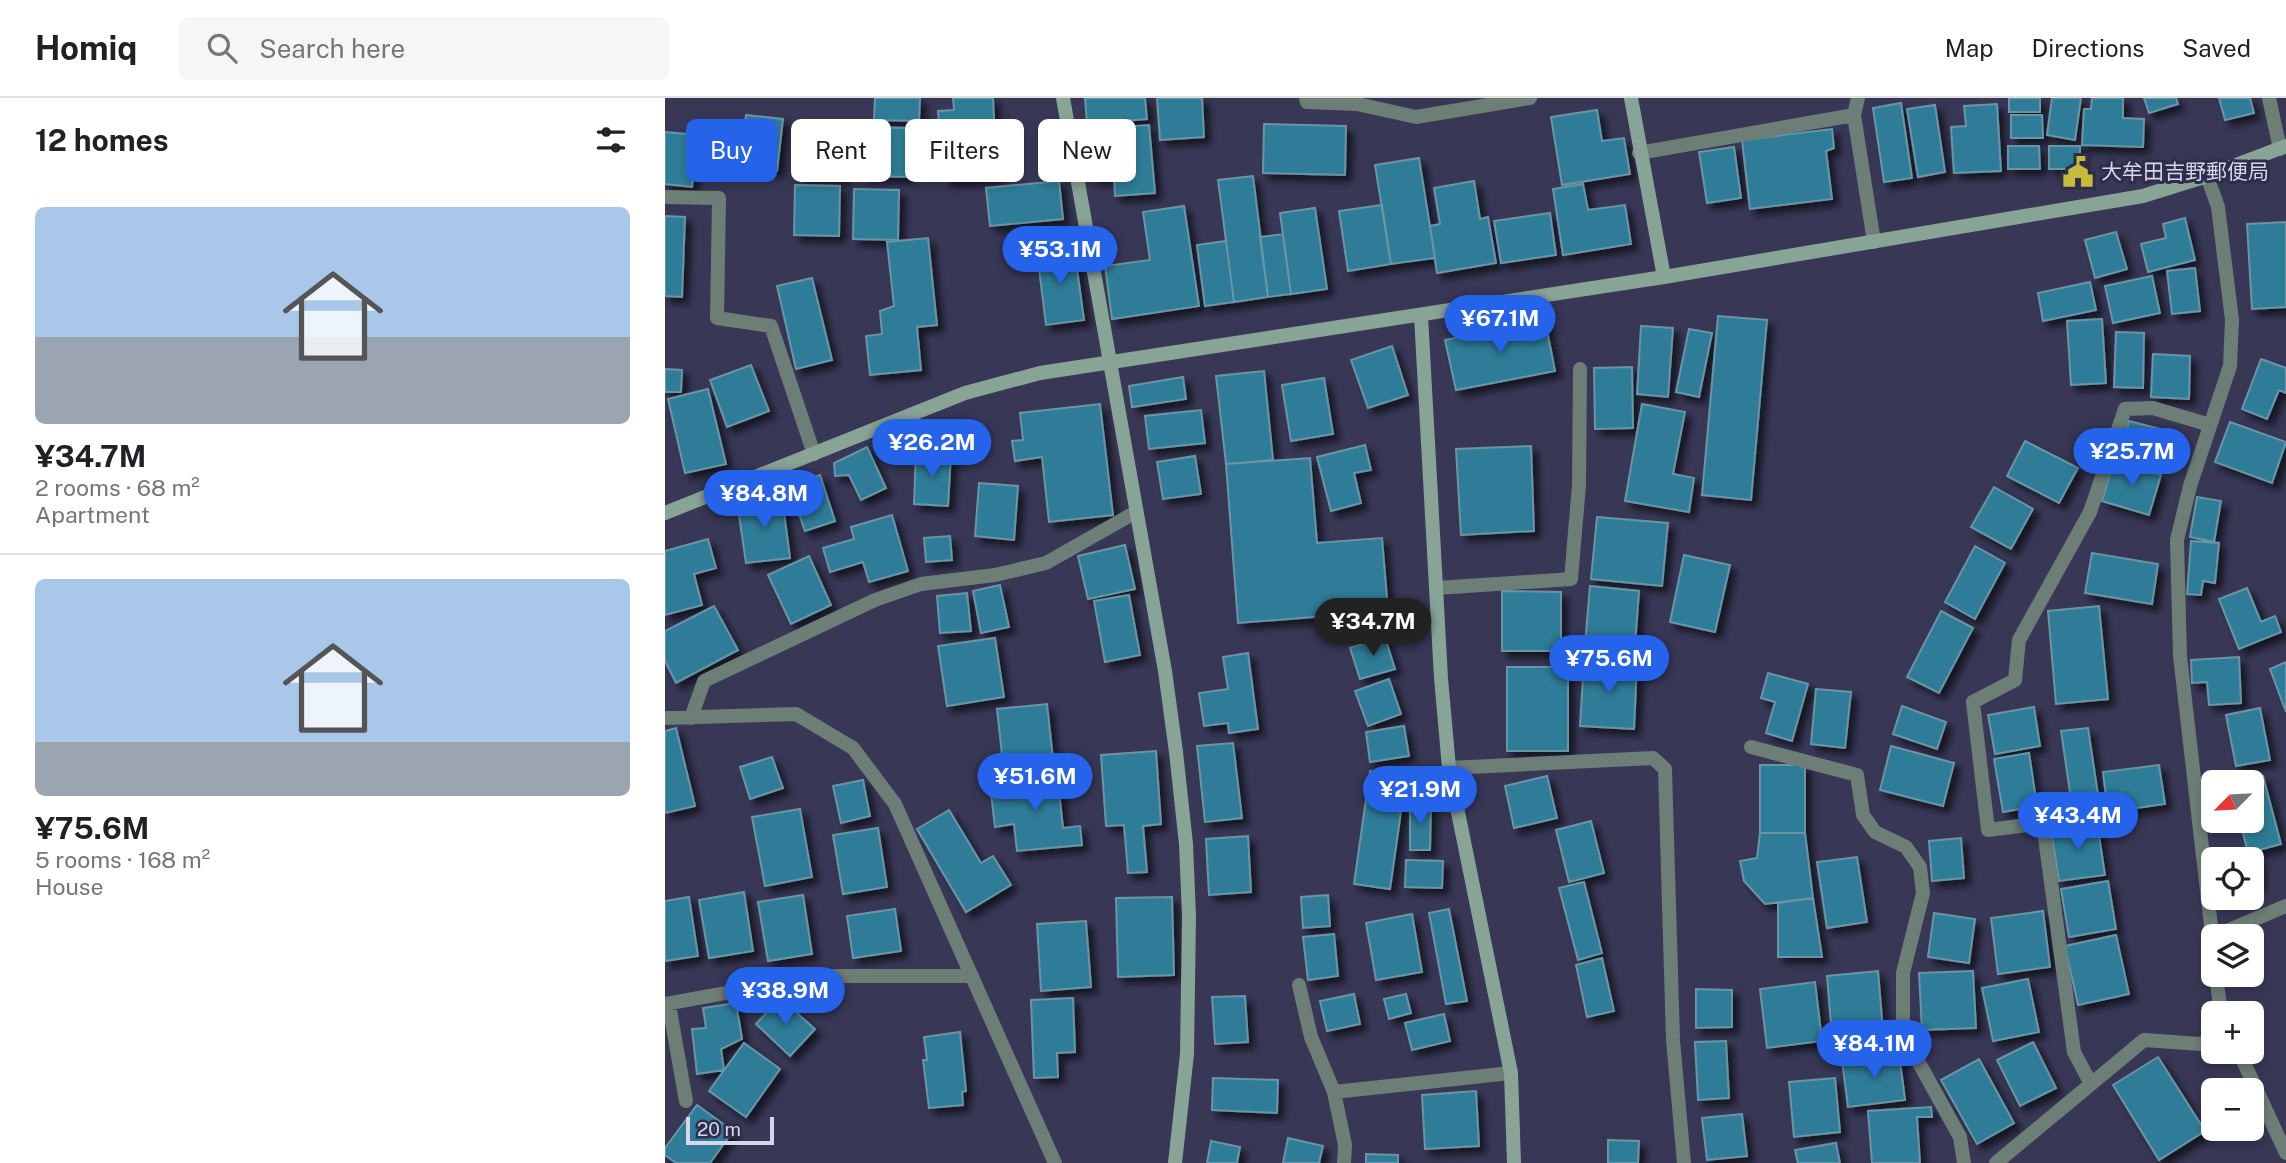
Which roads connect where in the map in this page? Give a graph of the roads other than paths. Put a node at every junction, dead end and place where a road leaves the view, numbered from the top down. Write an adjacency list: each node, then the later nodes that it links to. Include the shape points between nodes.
1 (1063, 98): 15 (street)
2 (1306, 98): 3 (street, via 1307,102 1357,104 1416,117)
3 (1530, 98)
4 (1631, 98): 9 (street)
5 (1858, 98): 7 (street)
6 (2269, 98): 8 (street)
7 (1854, 115): 9 (street); 12 (street)
8 (2283, 147): 10 (street)
9 (1639, 153): 13 (street)
10 (2207, 176): 12 (street, via 2144,196); 17 (street, via 2218,207 2232,320 2230,366)
11 (665, 197): 18 (street, via 719,198 717,318 771,326)
12 (1874, 242): 13 (street)
13 (1664, 277): 14 (street)
14 (1421, 316): 15 (street); 21 (street)
15 (1110, 362): 18 (street, via 1040,373 965,393); 20 (street)
16 (1580, 369): 21 (street, via 1579,485 1571,579)
17 (2210, 425): 27 (street, via 2176,540 2180,656); 35 (street, via 2153,408 2125,409 2090,512 2019,640 2015,680 1973,702 1989,830 2043,823 2074,1052)
18 (814, 454): 19 (street)
19 (665, 513)
20 (1136, 513): 23 (street, via 1046,563 995,576 921,584 875,600 704,681); 40 (street, via 1165,671 1186,844 1187,1054)
21 (1437, 587): 25 (street)
22 (665, 718): 23 (street)
23 (691, 718): 29 (street, via 796,714 853,748 895,804)
24 (1751, 747): 44 (street, via 1857,775 1863,815 1875,832 1906,847 1920,867 1923,893 1903,973 1903,1034 1960,1137)
25 (1449, 768): 34 (street); 43 (street, via 1653,758 1665,768 1673,1040)
26 (2286, 906): 28 (street)
27 (2212, 924)
28 (2249, 924)
29 (972, 976): 31 (street, via 819,976); 39 (street)
30 (1299, 985): 36 (street, via 1311,1037)
31 (667, 1004): 37 (street)
32 (2201, 1044): 35 (street, via 2144,1040)
33 (2245, 1064): 38 (street)
34 (1511, 1073): 36 (street); 42 (street)
35 (2091, 1084): 45 (street)
36 (1334, 1093): 41 (street, via 1345,1145)
37 (686, 1101)
38 (2286, 1153)
39 (1055, 1163)
40 (1175, 1163)
41 (1344, 1163)
42 (1514, 1163)
43 (1685, 1163)
44 (1964, 1163)
45 (1996, 1163)

